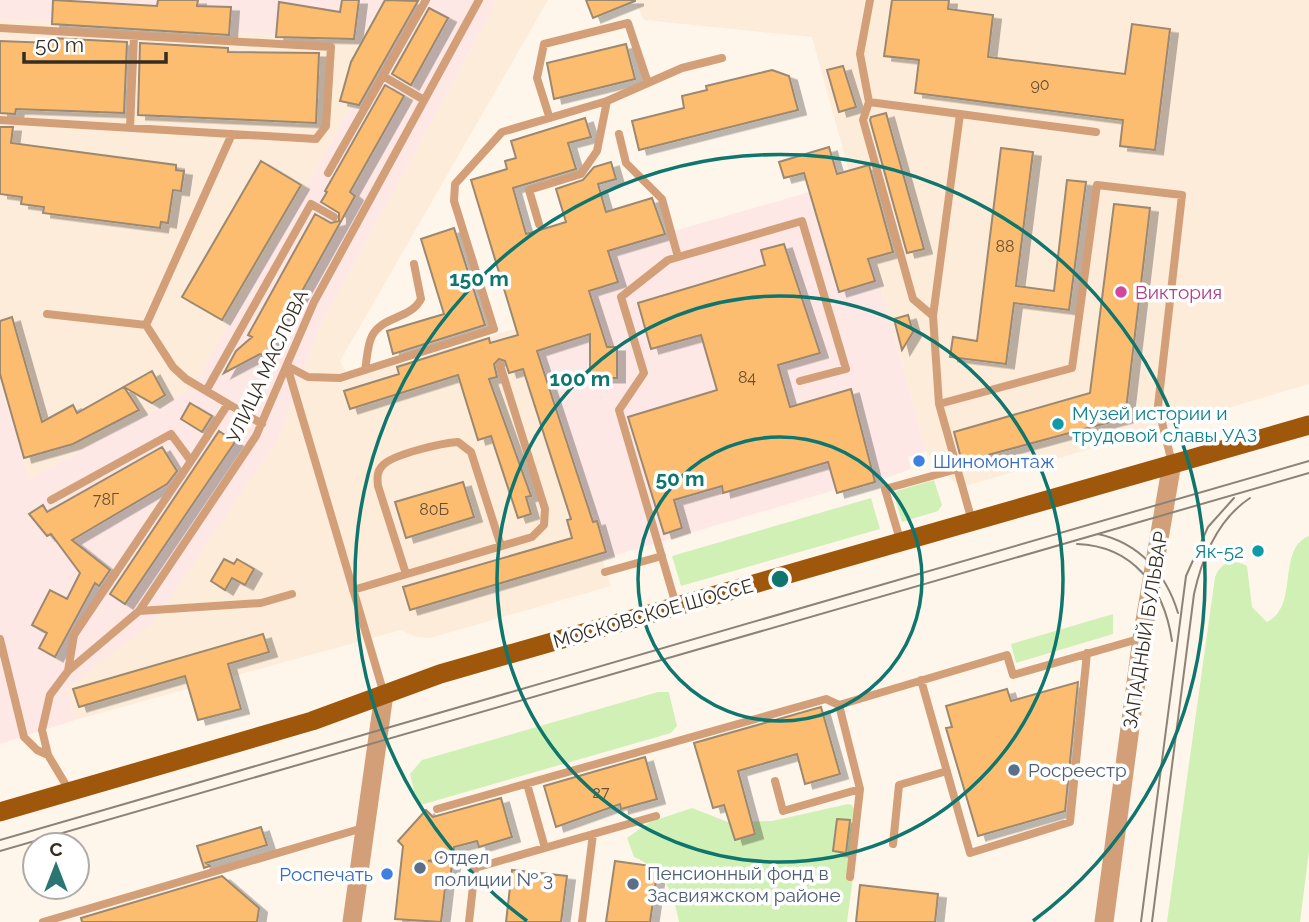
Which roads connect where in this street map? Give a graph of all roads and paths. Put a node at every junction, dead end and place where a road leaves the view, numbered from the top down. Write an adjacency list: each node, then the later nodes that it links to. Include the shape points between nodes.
1 (426, 0): 7 (lane)
2 (479, 0): 9 (lane, УЛИЦА МАСЛОВА)
3 (870, 0): 11 (lane, via 860,54)
4 (0, 28): 5 (lane)
5 (134, 36): 15 (lane); 17 (lane, via 331,47 326,126 316,139)
6 (722, 58): 8 (lane)
7 (383, 76): 9 (lane); 19 (lane)
8 (648, 83): 10 (lane); 13 (lane, via 628,23 544,44 537,78)
9 (424, 100): 28 (lane, УЛИЦА МАСЛОВА, via 314,302)
10 (607, 101): 13 (lane); 21 (lane, via 597,152 581,174 528,190)
11 (869, 102): 12 (lane); 25 (lane, via 863,120 912,299)
12 (960, 114): 16 (lane); 25 (lane)
13 (549, 116): 29 (lane, via 502,132 455,184 454,201 494,329)
14 (0, 120): 15 (lane)
15 (130, 128): 17 (lane)
16 (1096, 132)
17 (232, 134): 26 (lane)
18 (619, 134): 22 (lane, via 626,163 662,199)
19 (328, 173)
20 (334, 217): 31 (lane, via 311,204)
21 (539, 224)
22 (678, 257): 30 (lane, via 802,221 846,369); 43 (lane, via 621,297 644,373 619,410)
23 (414, 264): 29 (lane, via 421,299 413,310 382,324 372,335)
24 (47, 314): 26 (lane)
25 (933, 316): 33 (lane)
26 (146, 326): 31 (lane, via 173,367)
27 (500, 365): 42 (lane, via 546,519 532,537)
28 (287, 366): 29 (lane, via 321,379); 34 (lane, УЛИЦА МАСЛОВА); 46 (lane)
29 (365, 370)
30 (800, 381)
31 (206, 391): 32 (lane)
32 (228, 404): 34 (lane); 36 (lane)
33 (939, 404): 37 (lane, via 1072,368 1097,185 1182,195 1158,406); 38 (lane)
34 (262, 424): 49 (lane, УЛИЦА МАСЛОВА)
35 (1309, 425): 37 (main road, МОСКОВСКОЕ ШОССЕ)
36 (191, 461): 39 (lane, via 171,434); 53 (lane, via 74,635)
37 (1172, 463): 40 (main road, МОСКОВСКОЕ ШОССЕ); 50 (street, ЗАПАДНЫЙ БУЛЬВАР)
38 (957, 469): 40 (lane); 41 (lane, via 885,489)
39 (51, 500)
40 (972, 521): 41 (main road, МОСКОВСКОЕ ШОССЕ)
41 (901, 543): 48 (main road, МОСКОВСКОЕ ШОССЕ)
42 (501, 546): 45 (lane); 45 (lane, via 471,452 458,442 446,443 387,461 377,475)
43 (662, 556): 44 (lane); 48 (lane)
44 (605, 572)
45 (405, 574): 46 (lane)
46 (353, 590): 55 (lane)
47 (292, 594): 49 (lane, via 261,603)
48 (677, 607): 55 (main road, МОСКОВСКОЕ ШОССЕ)
49 (139, 611): 53 (lane, УЛИЦА МАСЛОВА)
50 (1142, 638): 52 (lane); 77 (street, ЗАПАДНЫЙ БУЛЬВАР)
51 (0, 639): 57 (lane, via 24,737)
52 (1087, 653): 54 (lane, via 1013,675 1007,655); 58 (lane, via 1070,822 970,853)
53 (68, 671): 57 (lane, УЛИЦА МАСЛОВА, via 50,695 43,715)
54 (921, 680): 56 (lane); 58 (lane)
55 (384, 694): 62 (main road, МОСКОВСКОЕ ШОССЕ, via 312,721); 66 (street)
56 (839, 705): 60 (lane, via 826,699); 61 (lane)
57 (48, 755): 62 (lane, УЛИЦА МАСЛОВА)
58 (947, 771): 68 (lane, via 899,785)
59 (775, 781): 61 (lane, via 783,811)
60 (527, 784): 63 (lane); 69 (lane)
61 (860, 789): 70 (lane)
62 (71, 792): 64 (main road, МОСКОВСКОЕ ШОССЕ)
63 (437, 809)
64 (0, 812)
65 (656, 816): 67 (lane)
66 (365, 828): 71 (lane); 74 (street)
67 (593, 834): 69 (lane); 76 (lane)
68 (893, 844)
69 (545, 848): 75 (lane, via 475,868)
70 (850, 877)
71 (76, 912): 72 (lane); 73 (lane)
72 (43, 922)
73 (79, 922)
74 (352, 922)
75 (469, 922)
76 (582, 922)
77 (1104, 922)

